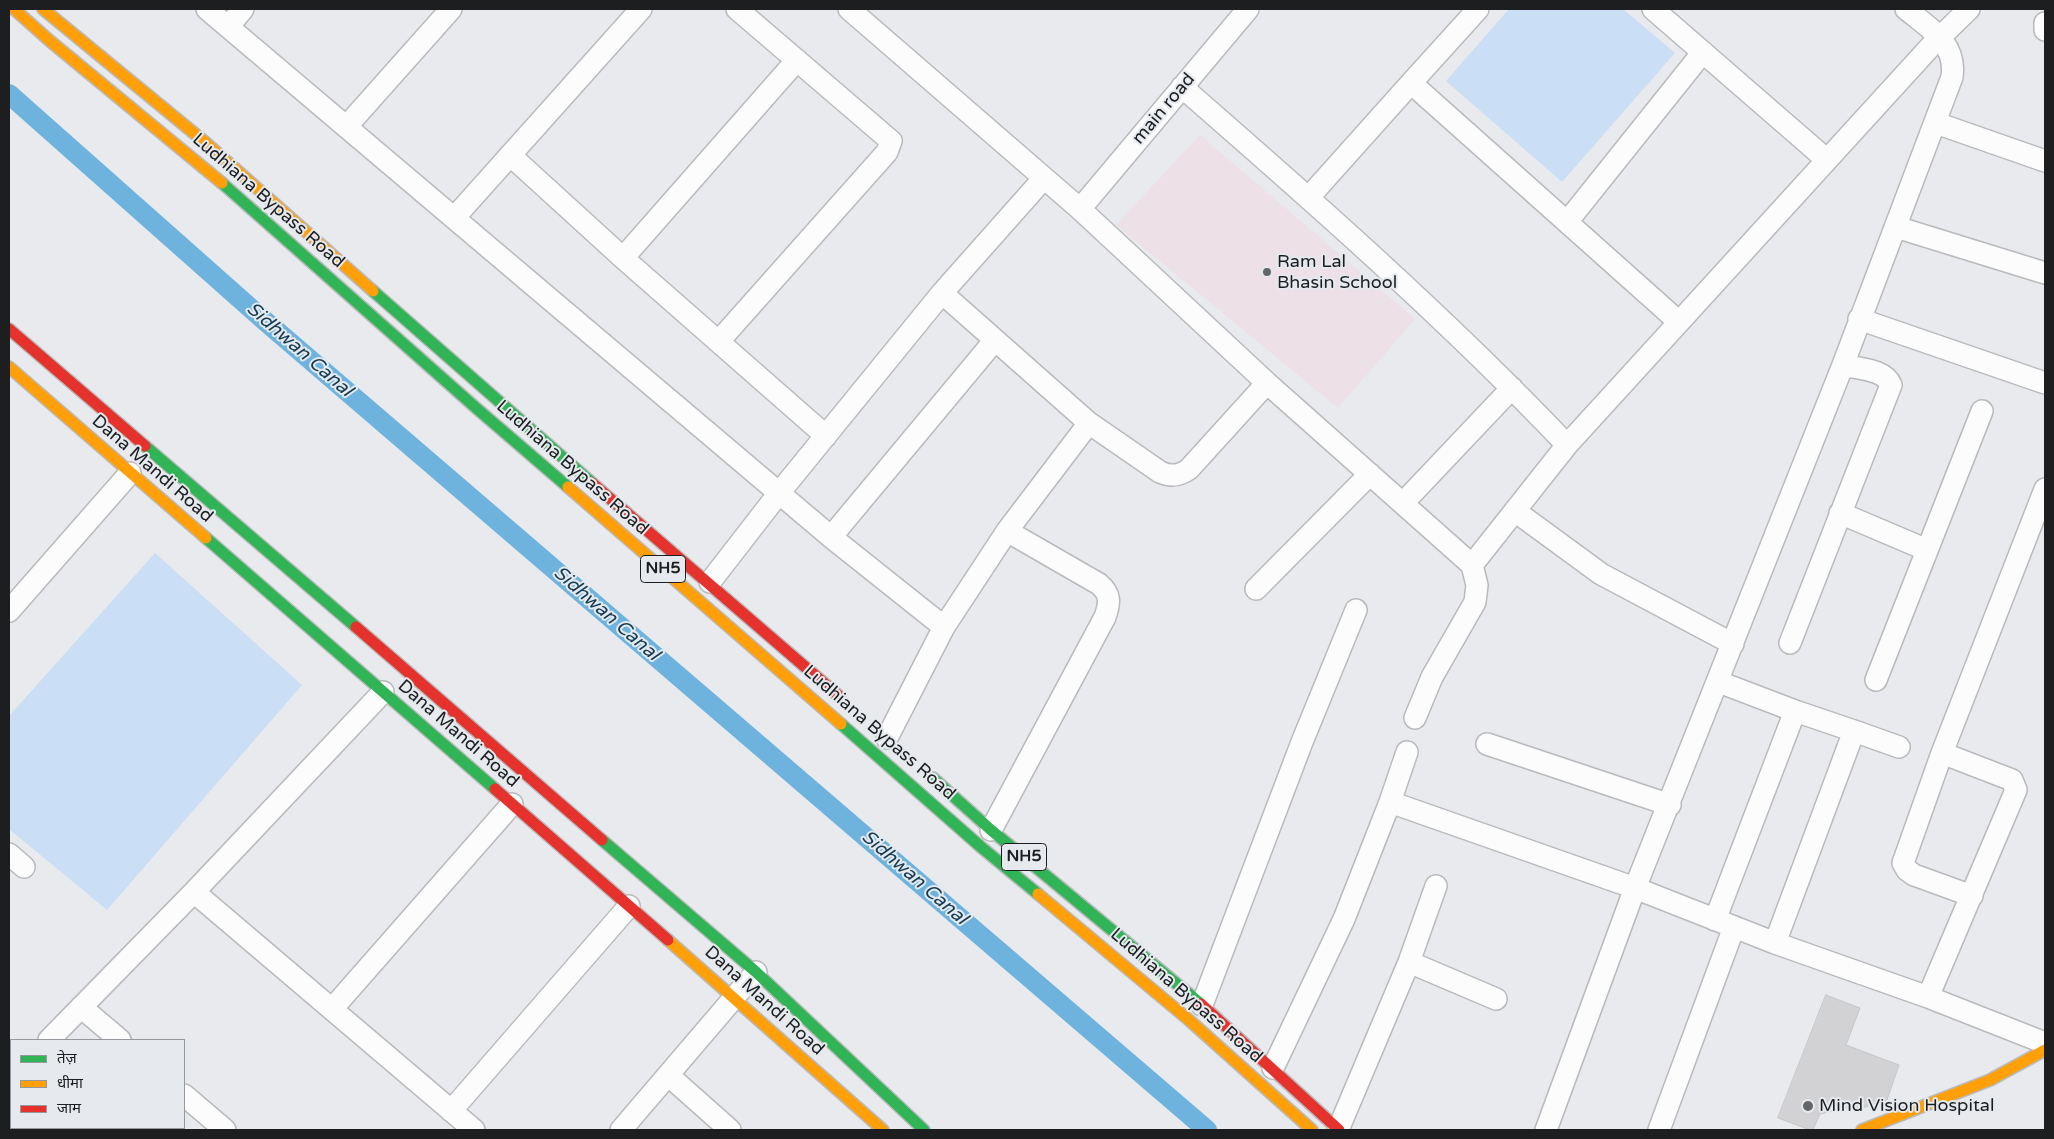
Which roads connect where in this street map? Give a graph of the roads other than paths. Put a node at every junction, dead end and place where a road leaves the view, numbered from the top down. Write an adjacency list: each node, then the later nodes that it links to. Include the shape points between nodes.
1 (14, 9): 114 (main road, Ludhiana Bypass Road / NH5, via 194,158 981,847 1188,1020)
2 (43, 9): 61 (main road, Ludhiana Bypass Road / NH5, via 206,143 488,393)
3 (207, 9): 15 (street)
4 (243, 9): 15 (street)
5 (451, 9): 23 (street)
6 (641, 9): 24 (street)
7 (737, 9): 19 (street)
8 (849, 9): 27 (street)
9 (1248, 9): 21 (street, main road)
10 (1478, 9): 20 (street)
11 (1653, 9): 18 (street)
12 (1906, 9): 17 (street)
13 (1969, 9): 17 (street)
14 (2045, 23): 16 (street)
15 (228, 27): 23 (street)
16 (2045, 30)
17 (1941, 36): 22 (street, via 1953,68); 25 (street)
18 (1703, 52): 25 (street); 31 (street)
19 (797, 60): 33 (street); 40 (street, via 891,141 890,146)
20 (1411, 83): 28 (street); 31 (street)
21 (1182, 87): 28 (street); 29 (street, main road)
22 (1936, 123): 26 (street); 32 (street)
23 (346, 127): 30 (street)
24 (510, 155): 30 (street); 33 (street)
25 (1827, 160): 37 (street)
26 (2045, 161)
27 (1044, 178): 29 (street); 35 (street)
28 (1309, 197): 45 (street)
29 (1080, 210): 43 (street)
30 (454, 218): 53 (street)
31 (1567, 222): 37 (street)
32 (1896, 227): 34 (street); 36 (street)
33 (623, 258): 40 (street)
34 (2045, 273)
35 (942, 293): 39 (street); 48 (street)
36 (1859, 319): 41 (street); 44 (street)
37 (1679, 322): 49 (street)
38 (9, 329): 93 (main road)
39 (996, 340): 47 (street); 58 (street)
40 (719, 341): 48 (street)
41 (1843, 365): 56 (street, via 1882,374 1891,385); 67 (street)
42 (9, 367): 50 (main road, Dana Mandi Road)
43 (1267, 383): 47 (street, via 1189,469 1174,476 1160,472); 51 (street)
44 (2045, 383)
45 (1512, 388): 49 (street); 54 (street)
46 (1982, 411): 59 (street)
47 (1089, 423): 57 (street)
48 (826, 436): 53 (street)
49 (1567, 445): 55 (street)
50 (130, 473): 64 (street); 70 (main road, Dana Mandi Road)
51 (1370, 474): 54 (street); 62 (street)
52 (2045, 489): 79 (street)
53 (779, 493): 58 (street); 61 (street)
54 (1403, 503): 60 (street)
55 (1515, 511): 60 (street); 67 (street, via 1601,574)
56 (1840, 513): 59 (street); 66 (street)
57 (1007, 531): 65 (street); 84 (street, via 1099,584 1109,599 1105,617)
58 (831, 536): 65 (street)
59 (1927, 550): 68 (street)
60 (1472, 565): 73 (street, via 1477,585 1475,602 1432,677)
61 (710, 582): 71 (main road, Ludhiana Bypass Road / NH5)
62 (1256, 589)
63 (1356, 610): 97 (street)
64 (9, 611)
65 (944, 627): 75 (street)
66 (1790, 643)
67 (1733, 644): 69 (street)
68 (1876, 680)
69 (1719, 682): 72 (street); 83 (street)
70 (383, 692): 82 (main road, Dana Mandi Road); 87 (street)
71 (850, 706)
72 (1795, 711): 74 (street); 90 (street)
73 (1415, 718)
74 (1854, 731): 77 (street); 91 (street)
75 (887, 738)
76 (1488, 744): 83 (street)
77 (1899, 747)
78 (1407, 752): 81 (street)
79 (1942, 753): 88 (street, via 1903,863 1914,875); 88 (street, via 2012,780 2016,790)
80 (924, 771): 84 (main road, Ludhiana Bypass Road / NH5)
81 (1390, 802): 86 (street); 104 (street, via 1344,919)
82 (512, 804): 89 (main road, Dana Mandi Road); 99 (street)
83 (1670, 805): 86 (street)
84 (991, 830): 97 (main road, Ludhiana Bypass Road / NH5)
85 (1436, 886): 92 (street)
86 (1635, 888): 90 (street); 116 (street)
87 (194, 892): 98 (street); 99 (street)
88 (1972, 896): 95 (street)
89 (629, 906): 94 (main road, Dana Mandi Road); 107 (street)
90 (1725, 924): 91 (street); 117 (street)
91 (1775, 943): 95 (street)
92 (1409, 962): 96 (street); 115 (street)
93 (756, 972): 94 (street); 113 (main road)
94 (734, 997): 105 (street); 112 (main road, Dana Mandi Road)
95 (1928, 998): 102 (street)
96 (1496, 999)
97 (1202, 1005): 104 (main road, Ludhiana Bypass Road / NH5)
98 (81, 1007): 100 (street); 101 (street)
99 (332, 1009): 107 (street)
100 (50, 1039)
101 (119, 1039)
102 (2045, 1043)
103 (2045, 1050): 118 (main road, via 1990,1080)
104 (1273, 1068): 115 (main road, Ludhiana Bypass Road / NH5)
105 (668, 1075): 110 (street); 111 (street)
106 (185, 1096): 108 (street)
107 (452, 1111): 109 (street)
108 (225, 1130)
109 (474, 1130)
110 (621, 1130)
111 (730, 1130)
112 (883, 1130)
113 (924, 1130)
114 (1312, 1130)
115 (1339, 1130)
116 (1546, 1130)
117 (1659, 1130)
118 (1862, 1130)

